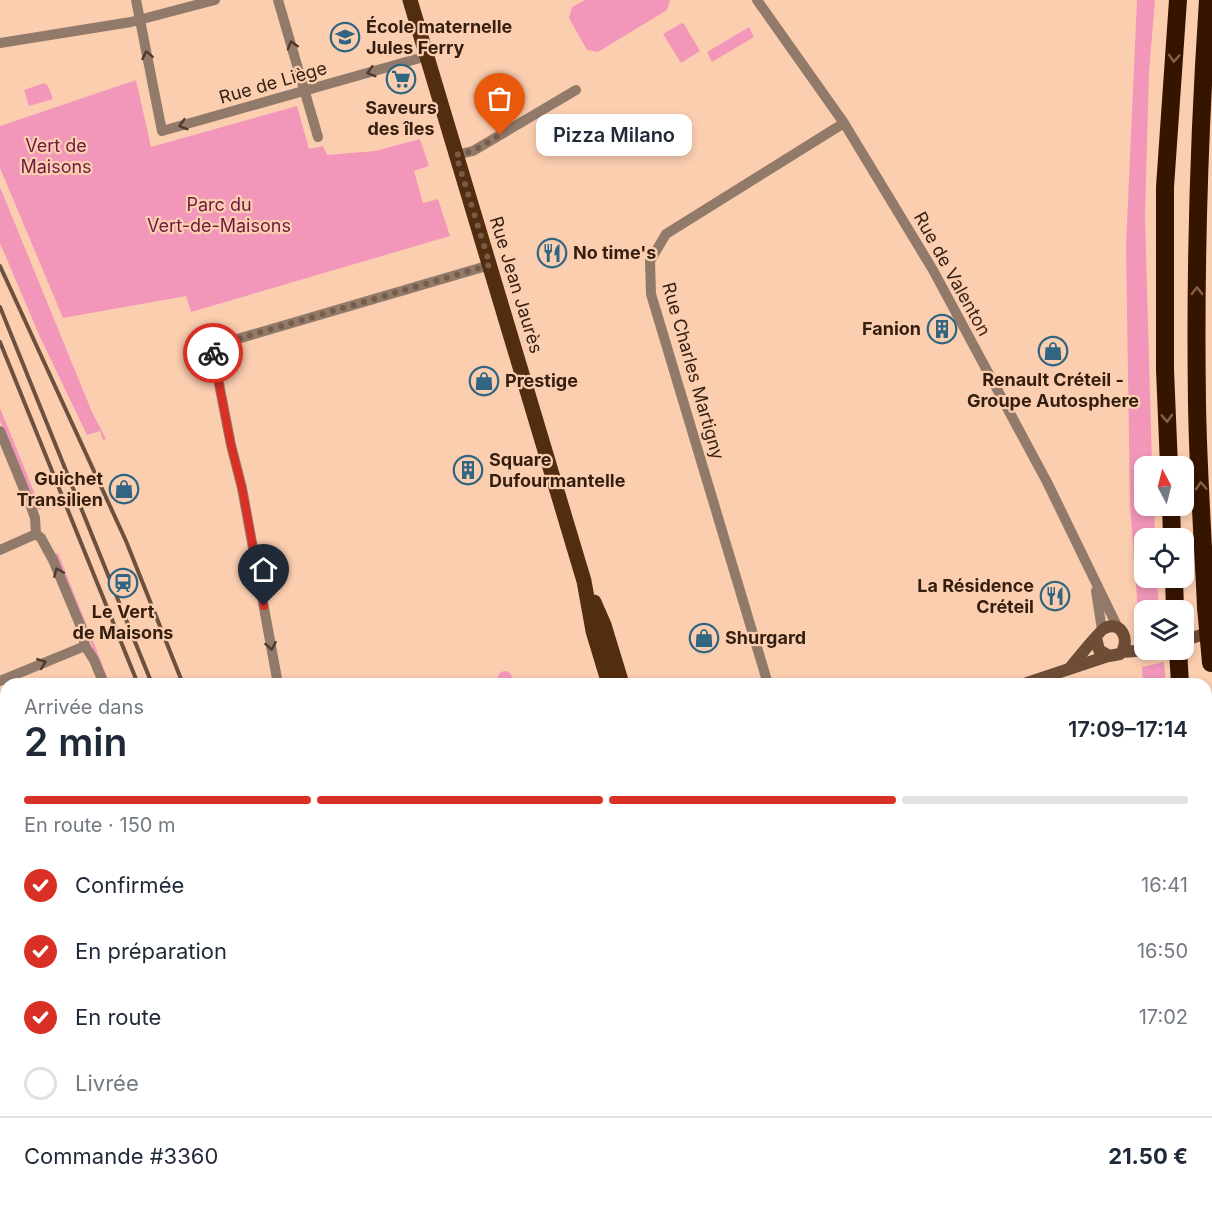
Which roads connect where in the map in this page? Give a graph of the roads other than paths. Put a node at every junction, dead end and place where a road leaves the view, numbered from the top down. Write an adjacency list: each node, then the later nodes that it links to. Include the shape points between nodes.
1 (136, 0): 8 (street)
2 (215, 0): 8 (street)
3 (278, 0): 12 (street, one-way to 3)
4 (410, 0): 10 (main road, Rue Jean Jaurès)
5 (757, 0): 13 (street, Rue de Valenton)
6 (1178, 0): 18 (highway, one-way to 18, via 1166,187)
7 (1208, 0): 34 (highway, one-way to 7, bridge, via 1197,405 1199,126)
8 (140, 20): 9 (street); 12 (street, Rue de Liège, one-way to 8, via 162,131)
9 (0, 43)
10 (427, 56): 12 (street, Rue de Liège, one-way to 12); 15 (main road, Rue Jean Jaurès)
11 (576, 90): 15 (street, via 473,151)
12 (306, 91): 14 (street)
13 (844, 123): 22 (street, Rue de Valenton, via 933,270 1027,443); 41 (street, Rue Charles Martigny, via 666,234 650,261 651,294)
14 (318, 137)
15 (456, 155): 16 (main road, Rue Jean Jaurès)
16 (490, 265): 21 (main road, Rue Jean Jaurès); 38 (street, one-way to 38, via 217,345 213,353)
17 (0, 431): 19 (street, via 35,518)
18 (1169, 456)
19 (36, 534): 20 (street); 28 (street, one-way to 19, via 53,560)
20 (0, 550)
21 (584, 580): 39 (main road, Rue Jean Jaurès); 40 (main road, Rue Jean Jaurès, via 604,625)
22 (1096, 582): 23 (street, Rue de Valenton); 25 (street, Rue de Valenton)
23 (1121, 632): 25 (street, via 1109,627); 27 (street); 30 (street, via 1126,645)
24 (1212, 632): 26 (street)
25 (1099, 634): 31 (street, via 1099,650); 33 (street)
26 (1194, 637)
27 (1134, 639)
28 (85, 646): 36 (street, one-way to 28); 37 (street)
29 (1134, 651): 30 (street)
30 (1122, 652): 31 (street)
31 (1108, 656): 33 (street)
32 (1179, 660): 35 (highway)
33 (1070, 668): 42 (street)
34 (1211, 669)
35 (1180, 676)
36 (7, 678)
37 (102, 678)
38 (278, 678)
39 (607, 678)
40 (620, 678)
41 (766, 678)
42 (1041, 678)

